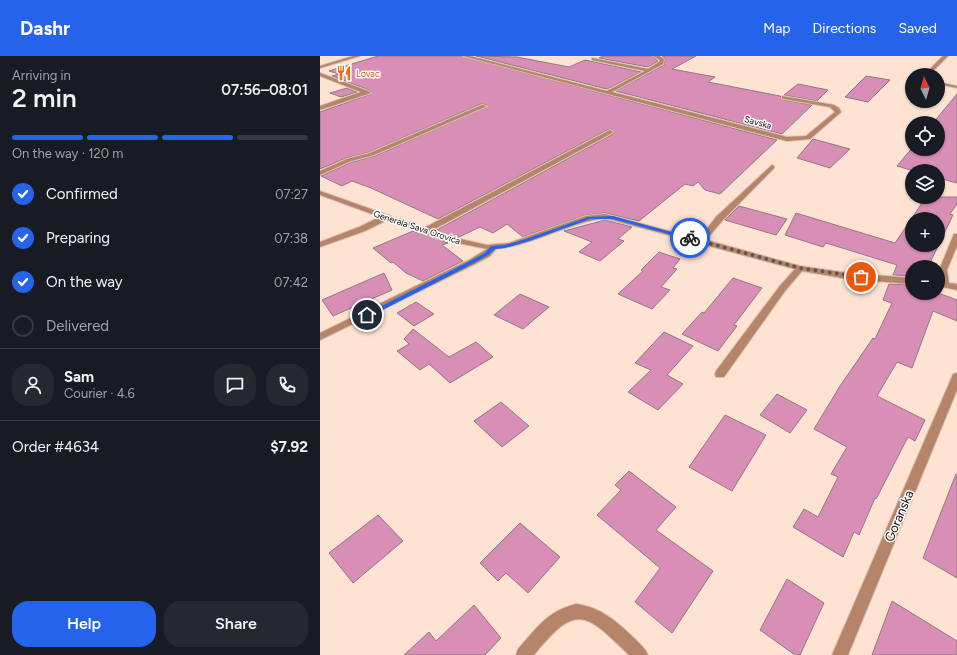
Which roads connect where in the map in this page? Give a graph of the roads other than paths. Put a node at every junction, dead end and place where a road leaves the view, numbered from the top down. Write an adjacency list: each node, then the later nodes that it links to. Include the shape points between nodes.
1 (358, 56): 6 (street)
2 (465, 56): 12 (street, Savska)
3 (654, 56): 8 (street, via 662,61)
4 (946, 56): 7 (street)
5 (594, 59): 8 (street)
6 (320, 67)
7 (933, 68)
8 (649, 71): 12 (street)
9 (320, 74): 15 (street, via 367,93)
10 (945, 84): 11 (street)
11 (957, 87)
12 (609, 92): 13 (street, Savska, via 793,140 808,138 838,112 832,106)
13 (784, 97)
14 (484, 106): 18 (street, via 372,154 349,160)
15 (320, 108)
16 (610, 132): 21 (street)
17 (772, 167): 23 (street, via 719,219)
18 (320, 173)
19 (320, 193): 20 (street, Generala Sava Orovića)
20 (385, 218): 21 (street, Generala Sava Orovića); 24 (street)
21 (424, 231): 25 (street, Generala Sava Orovića, via 453,240)
22 (957, 236): 26 (street)
23 (701, 241): 25 (street, Generala Sava Orovića, via 613,217 597,216 517,243); 27 (street, Generala Sava Orovića)
24 (320, 245)
25 (493, 247): 31 (street, via 487,254 472,262)
26 (945, 265)
27 (800, 268): 28 (street, Generala Sava Orovića); 32 (street)
28 (905, 281)
29 (945, 285): 30 (street)
30 (957, 287)
31 (320, 337)
32 (720, 374)
33 (957, 378): 36 (street, Goranska)
34 (524, 655): 35 (street, via 550,625 560,617 578,611 598,617)
35 (640, 655)
36 (840, 655)

